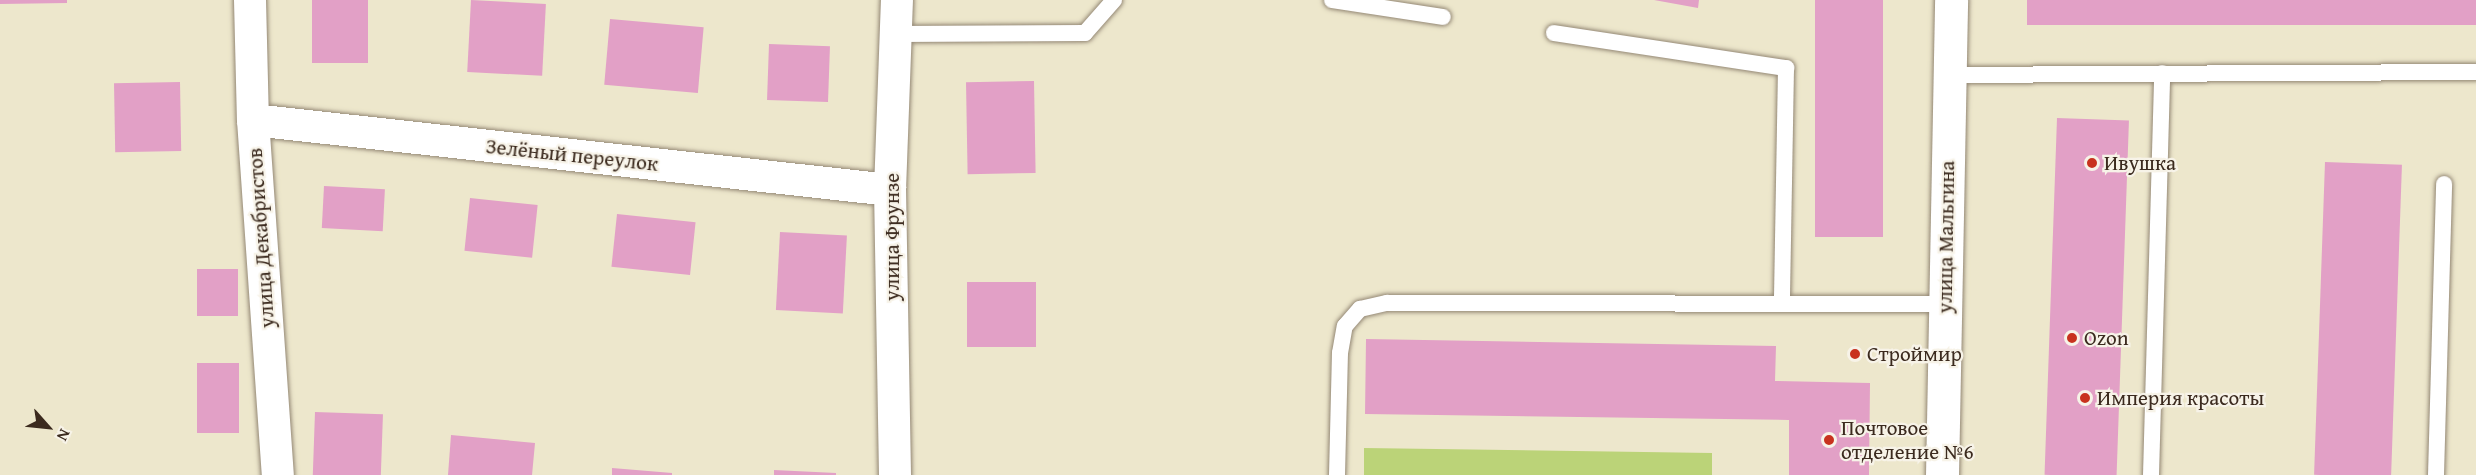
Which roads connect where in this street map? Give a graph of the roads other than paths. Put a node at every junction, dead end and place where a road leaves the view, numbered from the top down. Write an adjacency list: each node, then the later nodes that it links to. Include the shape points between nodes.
1 (250, 0): 12 (street, улица Декабристов)
2 (897, 0): 8 (street, улица Фрунзе)
3 (1114, 0): 8 (lane, via 1085,33)
4 (1332, 0): 6 (lane)
5 (1951, 0): 11 (street, улица Мальгина)
6 (1443, 16)
7 (1554, 33): 15 (lane, via 1786,68)
8 (896, 34): 14 (street, улица Фрунзе)
9 (2476, 72): 10 (lane)
10 (2162, 74): 11 (lane); 21 (lane)
11 (1949, 75): 16 (street, улица Мальгина)
12 (253, 120): 14 (street, Зелёный переулок); 17 (street, улица Декабристов)
13 (2444, 184): 22 (lane)
14 (890, 190): 18 (street, улица Фрунзе)
15 (1782, 303): 16 (lane); 19 (lane, via 1387,303 1360,309 1345,326 1340,353)
16 (1944, 304): 20 (street, улица Мальгина)
17 (278, 475)
18 (895, 475)
19 (1338, 475)
20 (1942, 475)
21 (2151, 475)
22 (2436, 475)

